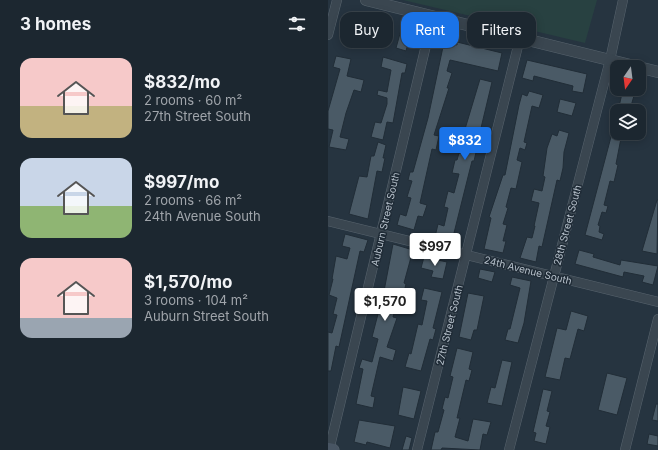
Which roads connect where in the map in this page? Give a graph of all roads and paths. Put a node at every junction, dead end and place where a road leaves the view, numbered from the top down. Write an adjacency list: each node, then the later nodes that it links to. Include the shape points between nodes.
1 (337, 0): 5 (street)
2 (366, 0): 4 (street)
3 (623, 0): 9 (street, 28th Street South)
4 (416, 12)
5 (328, 36)
6 (536, 42): 9 (street)
7 (425, 48): 13 (street, Auburn Street South)
8 (518, 48): 14 (street, 27th Street South)
9 (610, 60): 15 (street, 28th Street South)
10 (646, 69): 11 (street)
11 (658, 72)
12 (328, 221): 13 (street, 24th Avenue South)
13 (381, 234): 14 (street, 24th Avenue South); 18 (street, Auburn Street South, via 331,442)
14 (467, 255): 15 (street, 24th Avenue South); 21 (street, 27th Street South)
15 (554, 276): 16 (street, 24th Avenue South); 22 (street, 28th Street South)
16 (658, 302)
17 (658, 319): 23 (street)
18 (328, 442)
19 (328, 449): 20 (main road)
20 (333, 450)
21 (417, 450)
22 (509, 450)
23 (625, 450)

